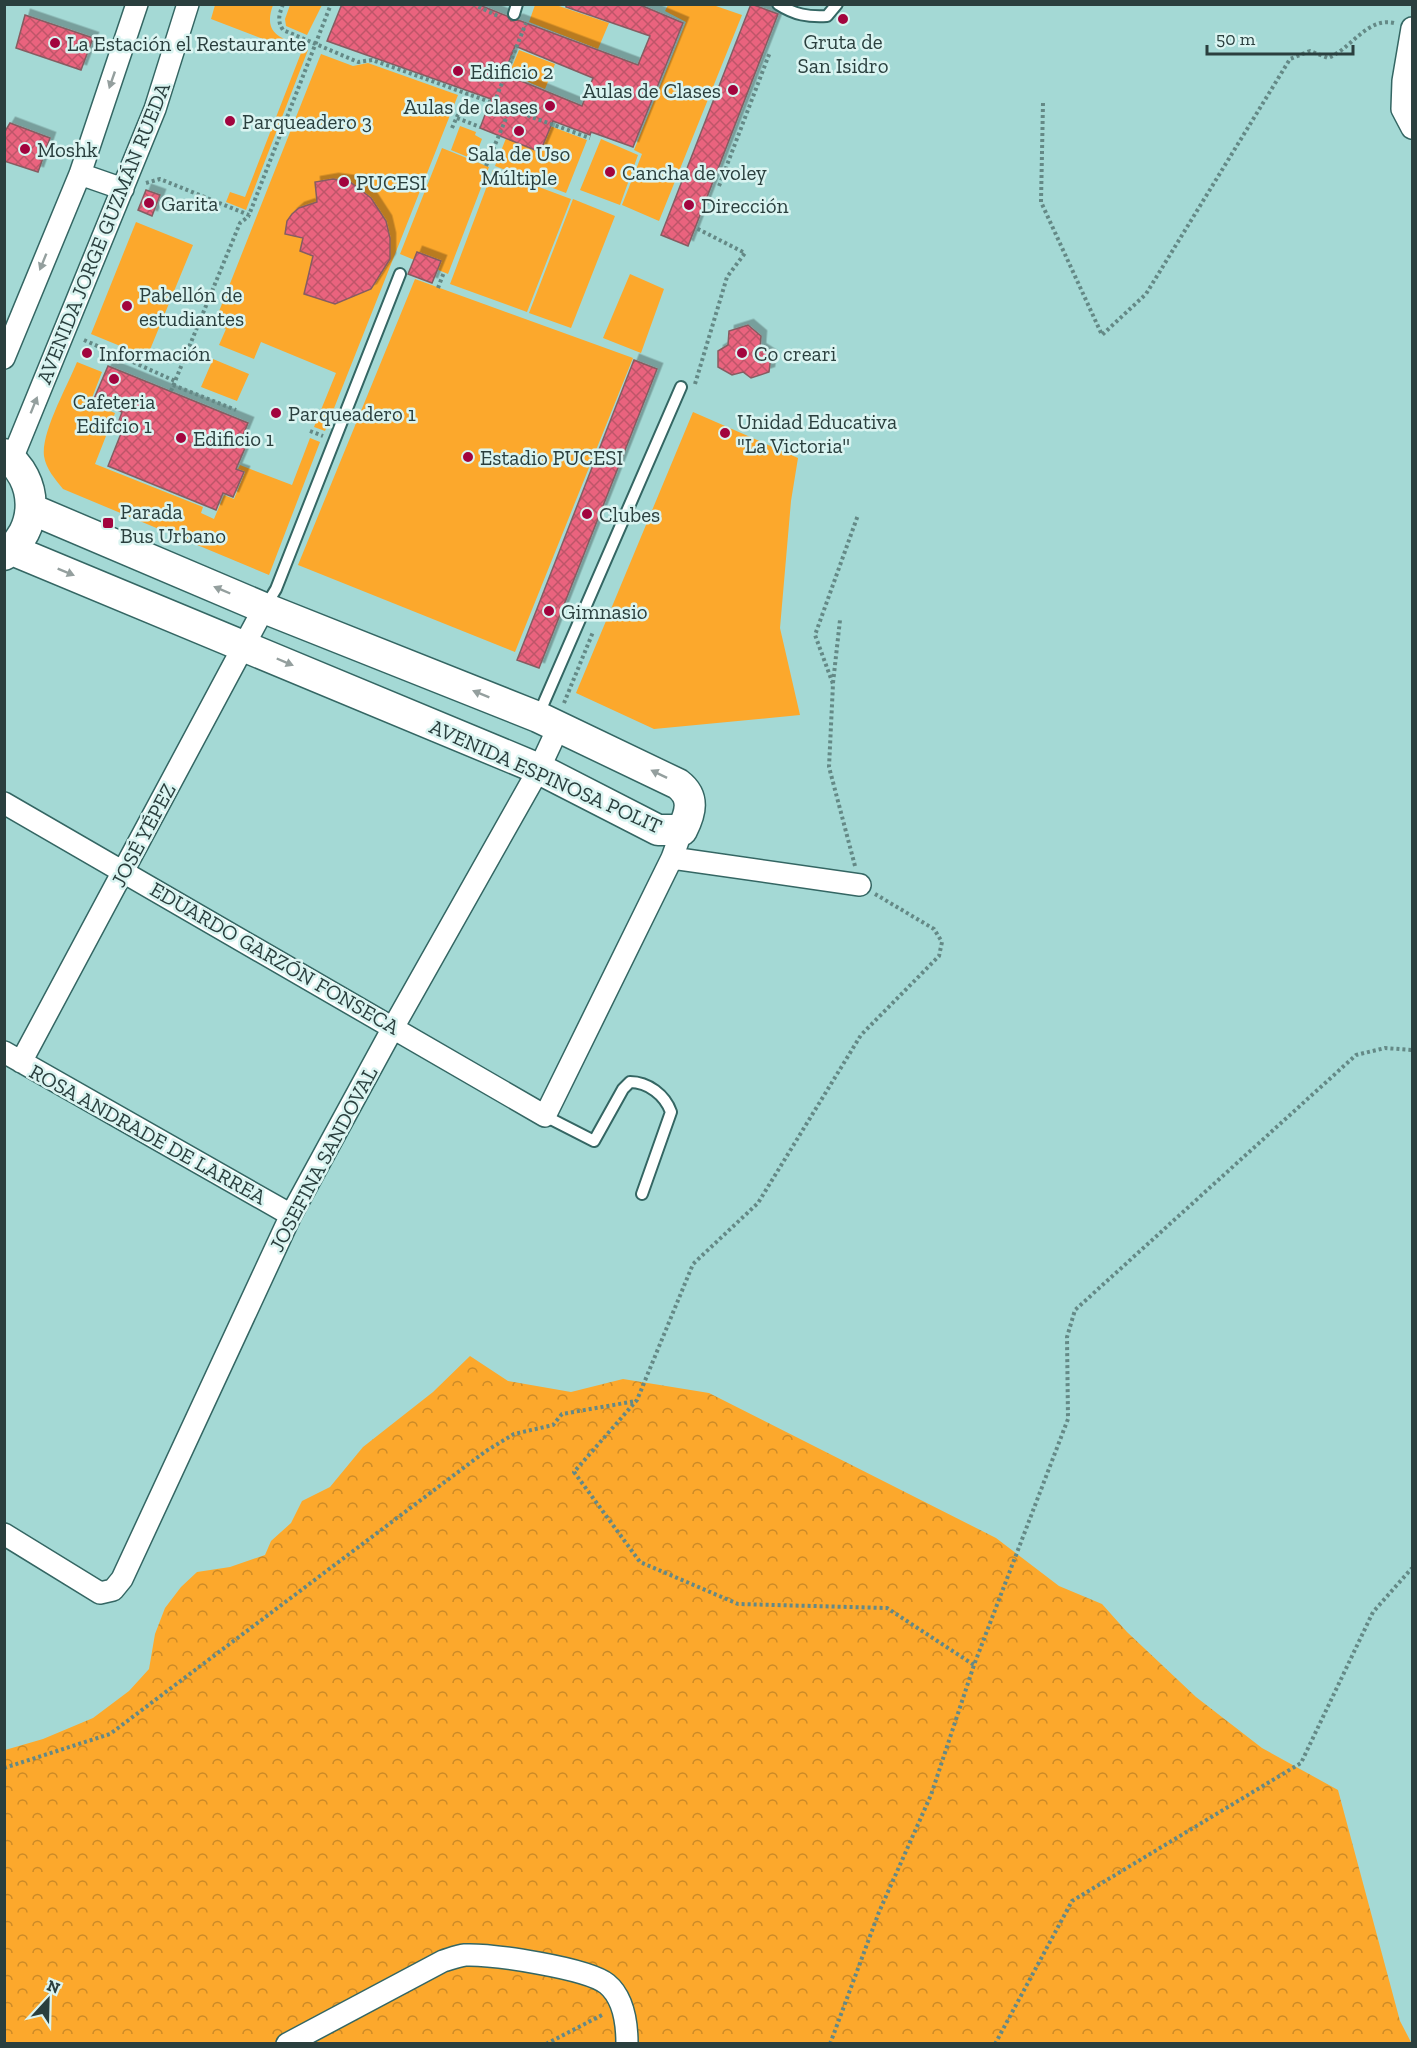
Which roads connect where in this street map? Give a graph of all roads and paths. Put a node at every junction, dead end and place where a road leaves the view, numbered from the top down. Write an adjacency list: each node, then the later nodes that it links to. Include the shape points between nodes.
1 (137, 4): 21 (street, AVENIDA JORGE GUZMÁN RUEDA, one-way to 21)
2 (188, 4): 24 (street, AVENIDA JORGE GUZMÁN RUEDA, via 154,110)
3 (283, 4): 9 (path, via 279,15 283,30)
4 (331, 4): 9 (path)
5 (778, 4): 6 (lane, via 806,17 827,16)
6 (837, 4)
7 (527, 20): 12 (path)
8 (1408, 26): 13 (path, via 1387,21 1366,28 1341,53 1328,58 1310,51 1290,58 1146,294 1102,335 1041,202); 18 (street, via 1402,109)
9 (316, 43): 11 (path, via 358,62 372,60); 25 (path)
10 (770, 52): 23 (path)
11 (467, 94): 12 (path); 15 (path)
12 (494, 103): 14 (path)
13 (1043, 103)
14 (510, 109): 19 (path); 20 (path)
15 (457, 118): 16 (path); 17 (path)
16 (480, 127)
17 (452, 128)
18 (1413, 128)
19 (590, 138)
20 (486, 166)
21 (80, 174): 24 (street); 30 (street, AVENIDA JORGE GUZMÁN RUEDA, one-way to 30)
22 (146, 183): 25 (path, via 160,179)
23 (719, 186)
24 (123, 189): 37 (street, AVENIDA JORGE GUZMÁN RUEDA, one-way to 24)
25 (249, 215): 31 (path, via 240,223)
26 (444, 272): 28 (path)
27 (400, 274): 41 (lane, via 276,589)
28 (438, 288)
29 (84, 340): 31 (path)
30 (4, 358)
31 (174, 383): 33 (path); 34 (path)
32 (681, 387): 45 (lane)
33 (171, 391)
34 (236, 410)
35 (310, 431): 36 (path)
36 (327, 438)
37 (8, 456): 38 (street, via 24,475)
38 (31, 509): 40 (street, via 25,531); 41 (street, AVENIDA ESPINOSA POLIT, one-way to 38)
39 (858, 515): 44 (path, via 815,635)
40 (8, 553): 43 (street, AVENIDA ESPINOSA POLIT, one-way to 43)
41 (264, 608): 43 (street, JOSÉ YÉPEZ); 45 (street, AVENIDA ESPINOSA POLIT, one-way to 41)
42 (840, 620): 44 (path)
43 (246, 645): 46 (street, AVENIDA ESPINOSA POLIT, one-way to 46); 50 (street, JOSÉ YÉPEZ)
44 (833, 684): 51 (path, via 829,767)
45 (548, 721): 46 (street, JOSEFINA SANDOVAL); 48 (street, AVENIDA ESPINOSA POLIT, one-way to 45, via 691,802 687,791)
46 (539, 769): 48 (street, AVENIDA ESPINOSA POLIT, via 658,830); 52 (street, JOSEFINA SANDOVAL)
47 (4, 803): 50 (street, EDUARDO GARZÓN FONSECA)
48 (682, 830): 49 (street)
49 (672, 858): 51 (street); 55 (street)
50 (124, 871): 52 (street, EDUARDO GARZÓN FONSECA); 54 (street, JOSÉ YÉPEZ)
51 (860, 885): 58 (path, via 934,929 942,942 939,956 861,1035 758,1203 693,1264)
52 (394, 1026): 55 (street, EDUARDO GARZÓN FONSECA); 57 (street, JOSEFINA SANDOVAL)
53 (1413, 1050): 61 (path, via 1385,1048 1356,1055 1075,1310 1067,1336 1068,1419)
54 (13, 1057): 57 (street, ROSA ANDRADE DE LARREA)
55 (545, 1116): 56 (lane, via 594,1141 630,1082 641,1082 654,1089 668,1102 671,1112)
56 (642, 1194)
57 (291, 1215): 59 (street, JOSEFINA SANDOVAL, via 113,1590 100,1593)
58 (637, 1400): 61 (path, via 574,1472 640,1562 738,1604 887,1608); 62 (path, via 562,1414 553,1425 514,1434 486,1451 110,1734)
59 (4, 1533)
60 (1413, 1568): 68 (path, via 1373,1612 1301,1763 1072,1901)
61 (974, 1665): 67 (path, via 931,1795 879,1912)
62 (4, 1768)
63 (622, 2006): 64 (street, via 608,1985 582,1972 462,1955 443,1961); 65 (path); 66 (street)
64 (287, 2043)
65 (546, 2043)
66 (627, 2043)
67 (830, 2043)
68 (994, 2043)

